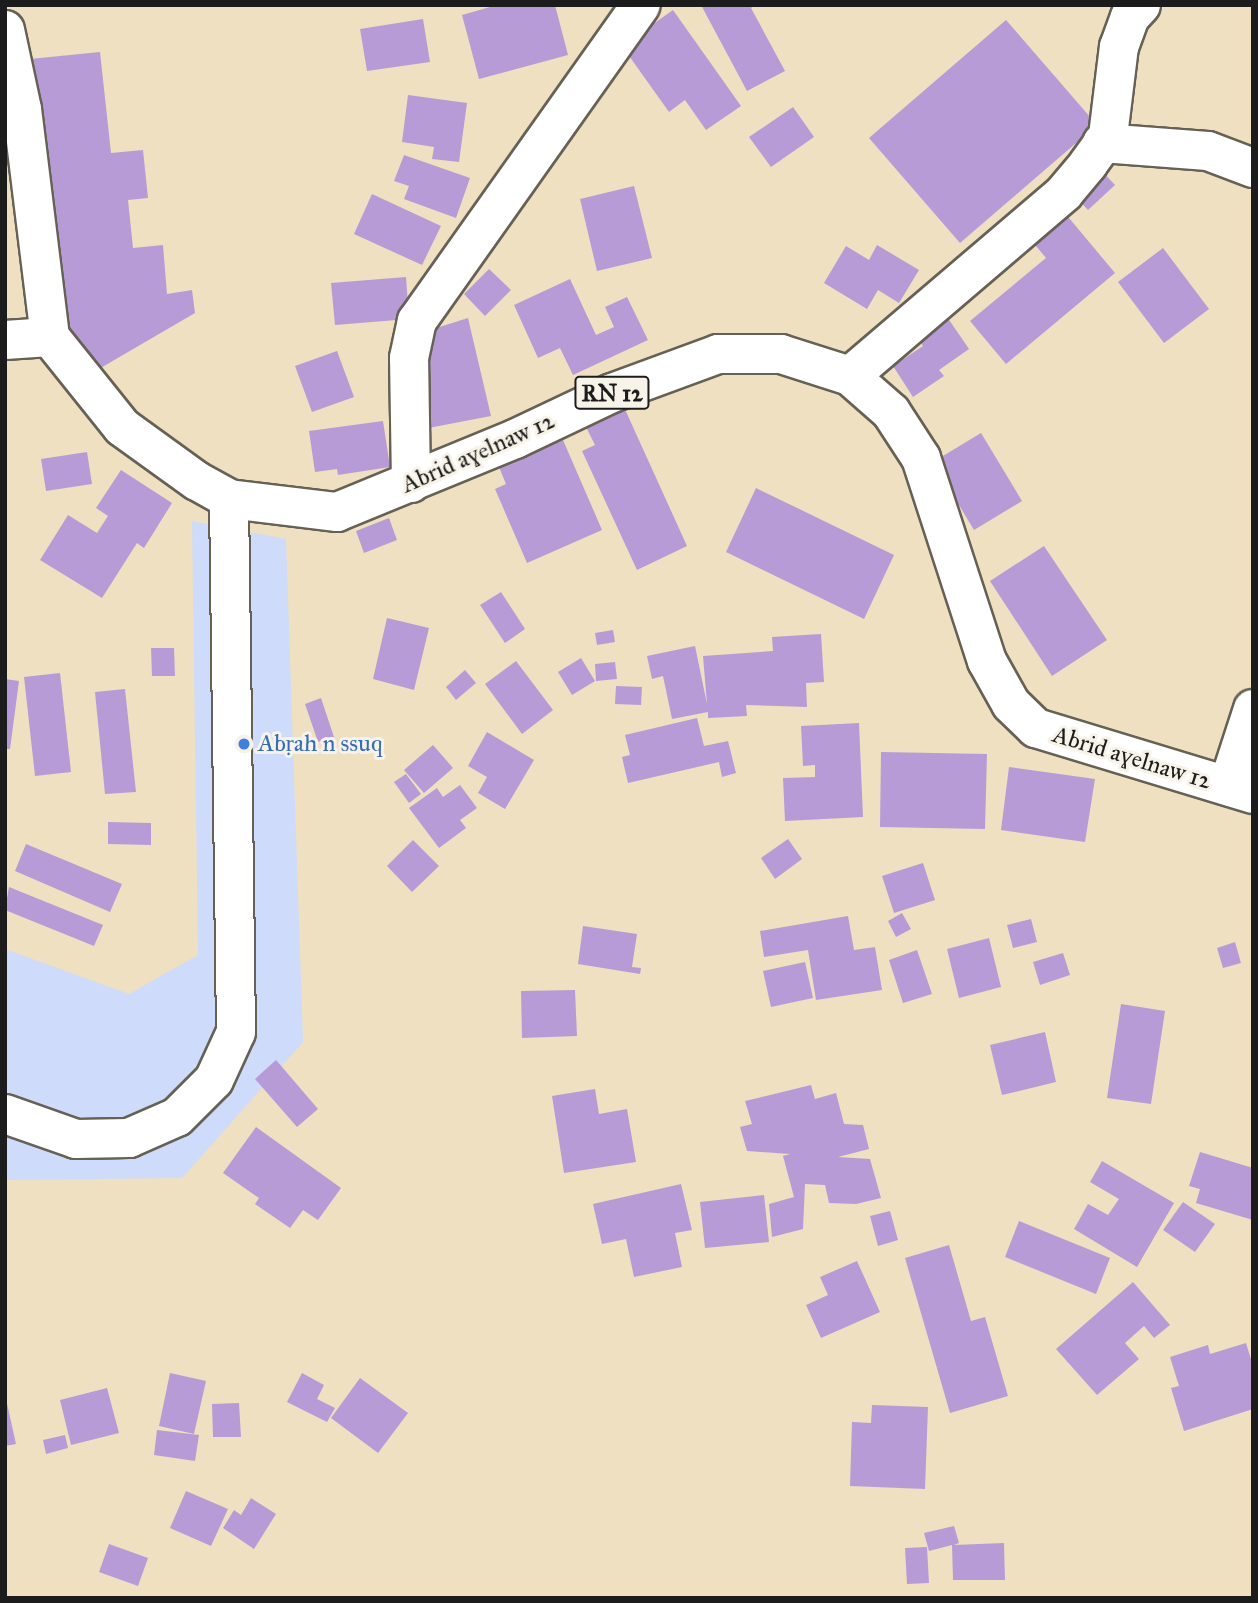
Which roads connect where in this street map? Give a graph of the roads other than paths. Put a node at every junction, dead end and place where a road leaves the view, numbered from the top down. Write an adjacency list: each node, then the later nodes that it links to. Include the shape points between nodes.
1 (642, 5): 9 (street, via 417,321 409,358)
2 (1141, 5): 4 (street, via 1130,18 1119,47 1108,136)
3 (8, 47): 6 (street, via 22,110)
4 (1102, 144): 5 (street, via 1208,151); 8 (street, via 1064,193)
5 (1253, 168)
6 (50, 337): 7 (street); 10 (street, Abrid aɣelnaw 12 / RN 12, via 122,427)
7 (5, 341)
8 (850, 376): 9 (street, Abrid aɣelnaw 12 / RN 12, via 781,354 718,354 612,393); 12 (street, Abrid aɣelnaw 12 / RN 12, via 891,412 921,458 987,661 1011,704 1036,729)
9 (411, 483): 10 (street, Abrid aɣelnaw 12 / RN 12, via 337,512)
10 (229, 499): 13 (street, via 236,1032 214,1080 177,1117 128,1138 76,1139)
11 (1253, 709): 12 (street)
12 (1240, 790)
13 (5, 1114)

